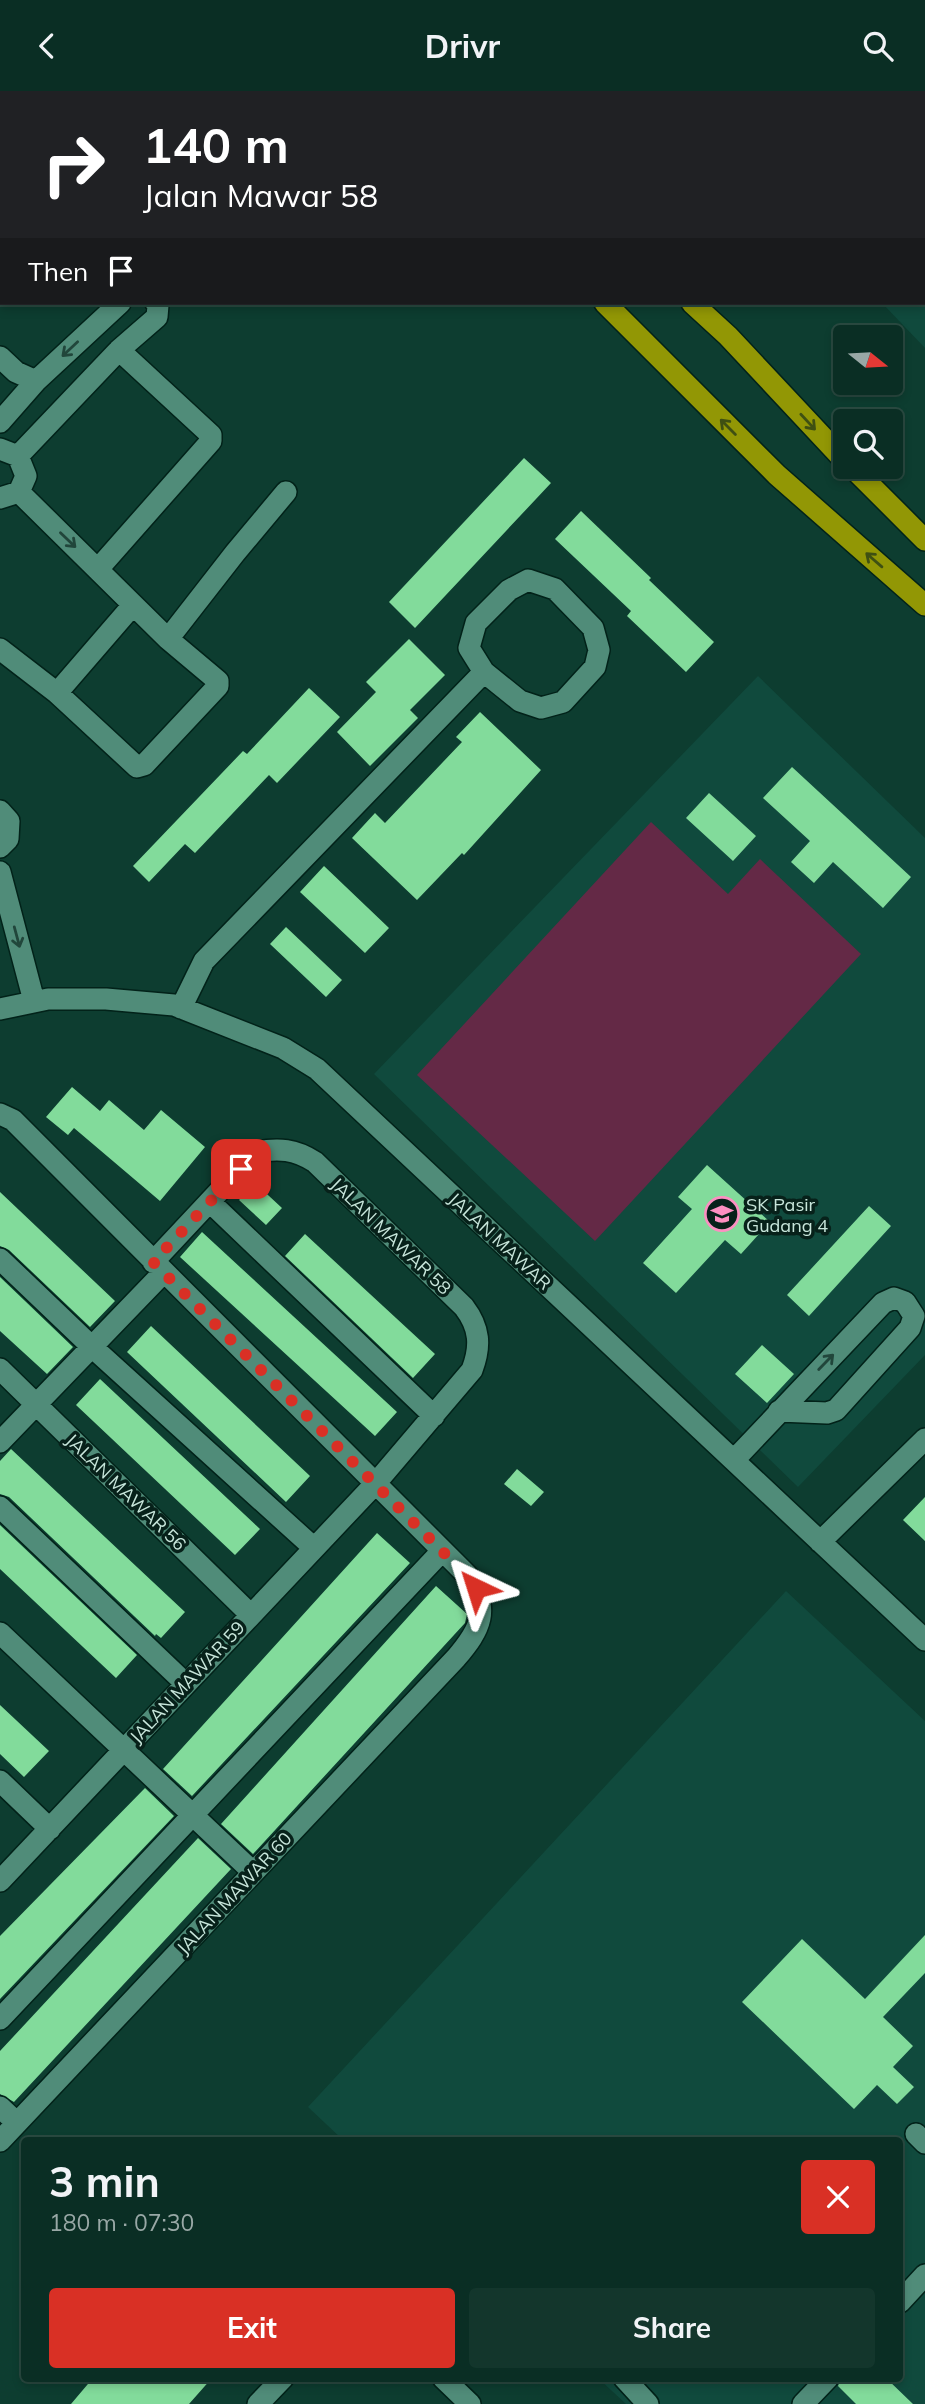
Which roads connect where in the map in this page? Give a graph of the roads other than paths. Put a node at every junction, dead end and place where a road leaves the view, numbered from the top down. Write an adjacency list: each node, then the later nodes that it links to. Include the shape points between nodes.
1 (118, 305): 7 (street, one-way to 7)
2 (158, 305): 5 (street, via 157,317)
3 (607, 305): 17 (highway, one-way to 3, via 777,475)
4 (694, 305): 9 (highway, one-way to 9)
5 (119, 350): 10 (street); 15 (street, via 211,435 211,442)
6 (0, 357): 7 (street, via 16,372)
7 (36, 381): 8 (street)
8 (0, 422)
9 (833, 448)
10 (9, 453): 13 (street, via 26,476)
11 (864, 479): 14 (highway)
12 (286, 492): 18 (street)
13 (9, 495): 15 (street, one-way to 15)
14 (925, 540)
15 (99, 569): 16 (street)
16 (133, 605): 18 (street); 21 (street)
17 (925, 605)
18 (168, 639): 21 (street, via 218,681 218,686 144,765 137,767)
19 (0, 649): 21 (street)
20 (484, 672): 20 (street, via 520,701 541,708 562,702 595,667 599,650 593,628 555,589 527,580 509,590 476,623 469,648); 27 (street, via 204,961)
21 (57, 694)
22 (0, 811): 23 (street, via 9,821 8,839)
23 (0, 847)
24 (0, 872): 25 (street, one-way to 25)
25 (34, 1001): 26 (street, JALAN MAWAR); 27 (street, JALAN MAWAR, via 106,999)
26 (1, 1004)
27 (181, 1008): 39 (street, JALAN MAWAR, via 283,1048 317,1069)
28 (7, 1117): 31 (street)
29 (210, 1202): 31 (street, JALAN MAWAR 58); 36 (street); 36 (street, JALAN MAWAR 58, via 256,1152 288,1149 315,1162 473,1319 479,1349 472,1370)
30 (0, 1259): 32 (street)
31 (159, 1267): 32 (street, JALAN MAWAR 58); 40 (street)
32 (92, 1346): 34 (street, JALAN MAWAR 58); 43 (street)
33 (0, 1369): 34 (street, JALAN MAWAR 56)
34 (36, 1404): 38 (street, JALAN MAWAR 58); 45 (street, JALAN MAWAR 56)
35 (779, 1411): 35 (street, one-way to 35, via 883,1303 894,1298 908,1305 914,1316 910,1328 836,1410); 39 (street)
36 (434, 1416): 40 (street, JALAN MAWAR 58)
37 (925, 1439): 42 (street)
38 (0, 1442)
39 (734, 1460): 42 (street, JALAN MAWAR)
40 (375, 1483): 43 (street, JALAN MAWAR 59); 44 (street)
41 (0, 1507): 48 (street)
42 (820, 1542): 47 (street, JALAN MAWAR)
43 (314, 1548): 45 (street, JALAN MAWAR 59)
44 (442, 1551): 51 (street); 53 (street, JALAN MAWAR 60, via 476,1588 481,1603 476,1633)
45 (251, 1615): 48 (street, JALAN MAWAR 59)
46 (0, 1633): 49 (street)
47 (925, 1640)
48 (186, 1684): 49 (street, JALAN MAWAR 59)
49 (125, 1749): 51 (street); 52 (street, JALAN MAWAR 59)
50 (0, 1781): 52 (street)
51 (193, 1815): 53 (street); 55 (street)
52 (50, 1829): 54 (street, JALAN MAWAR 59)
53 (253, 1872): 57 (street, JALAN MAWAR 60)
54 (0, 1881)
55 (0, 2019)
56 (0, 2107): 57 (street)
57 (17, 2123): 58 (street, JALAN MAWAR 60)
58 (0, 2141)
59 (925, 2275): 60 (street)
60 (903, 2299)
61 (279, 2382): 65 (street)
62 (447, 2382): 66 (street)
63 (628, 2382): 67 (street)
64 (824, 2382): 68 (street)
65 (258, 2404)
66 (470, 2404)
67 (648, 2404)
68 (803, 2404)

